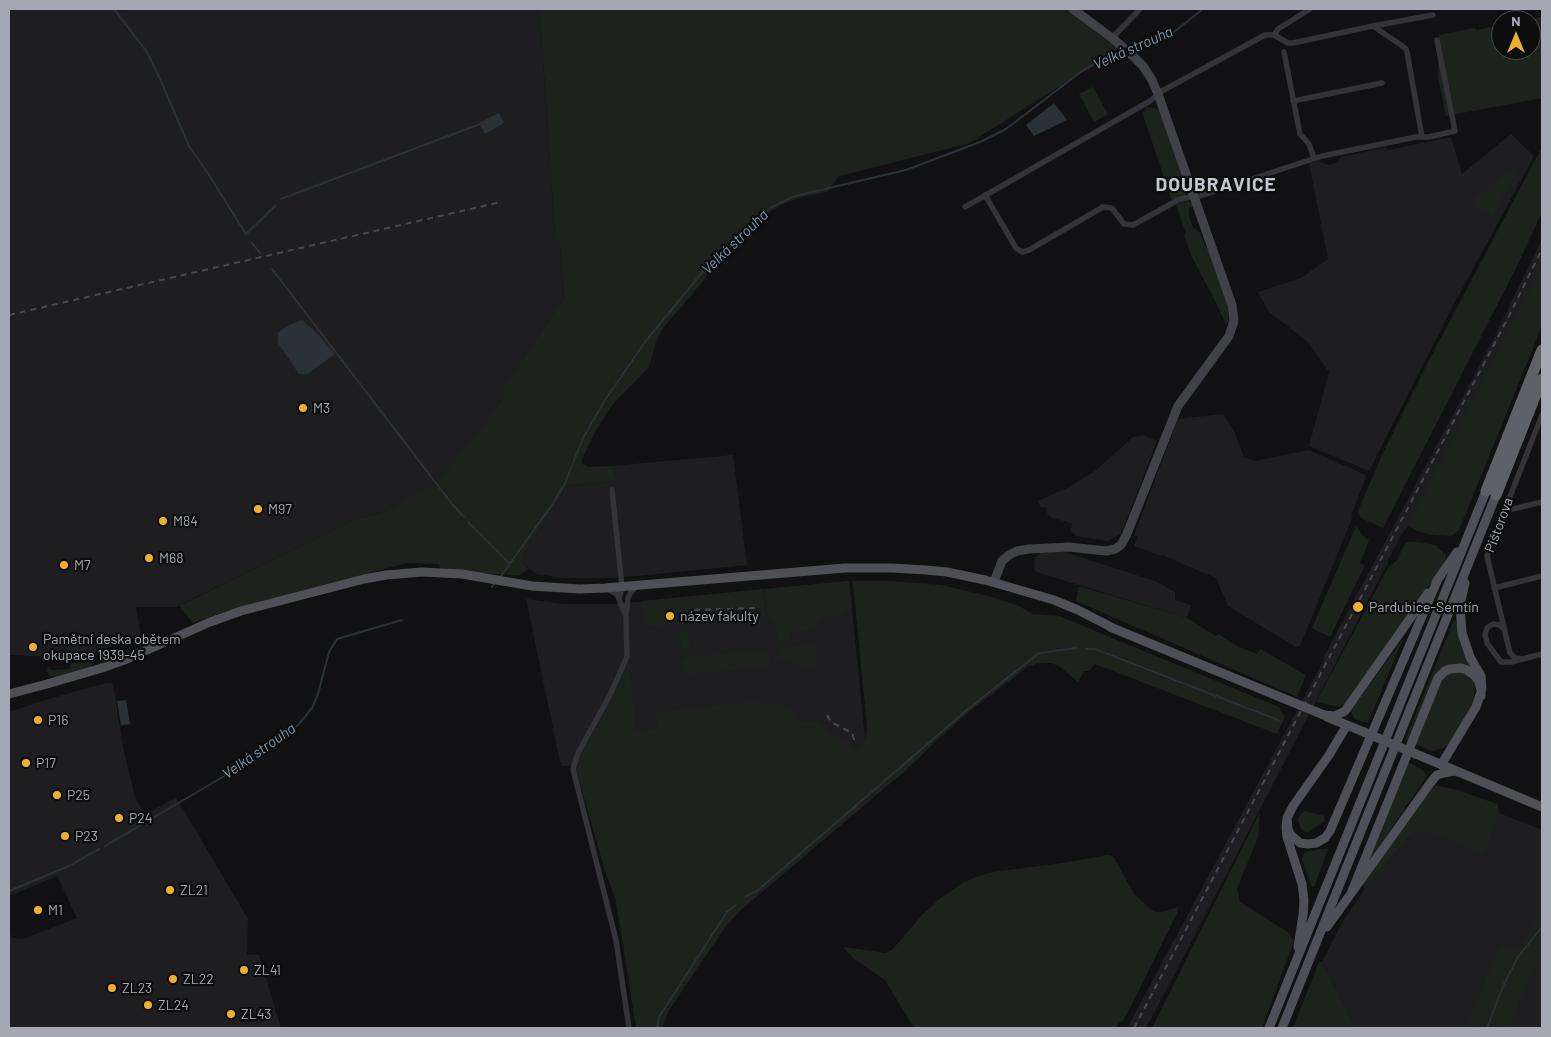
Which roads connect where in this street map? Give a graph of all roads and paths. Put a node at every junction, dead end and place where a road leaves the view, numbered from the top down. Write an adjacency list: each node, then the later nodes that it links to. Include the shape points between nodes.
1 (1073, 9): 7 (street)
2 (1140, 9): 7 (street)
3 (1310, 9): 6 (street, via 1278,29)
4 (1433, 15): 5 (street)
5 (1373, 26): 6 (street, via 1293,43); 13 (street, via 1406,49)
6 (1274, 35): 11 (street, via 1260,37)
7 (1112, 38): 11 (street, via 1139,61)
8 (1437, 40): 13 (street, via 1455,131)
9 (1284, 52): 12 (street)
10 (1382, 83): 12 (street)
11 (1158, 94): 15 (street); 16 (street)
12 (1293, 101): 14 (street, via 1300,134 1309,144)
13 (1422, 137): 14 (street)
14 (1314, 158): 16 (street)
15 (985, 195): 16 (street, via 1016,248 1022,252 1103,208 1112,208 1124,224 1132,225 1178,200); 17 (street)
16 (1194, 197): 30 (street, via 1232,305 1233,326 1227,340 1178,406 1126,536 1119,547 1110,551 1060,547 1017,551 1002,561)
17 (965, 207)
18 (1542, 350): 23 (highway)
19 (1542, 379): 23 (highway)
20 (1542, 415): 21 (street, Pištorova)
21 (1541, 423): 25 (street, Pištorova)
22 (612, 490): 32 (street)
23 (1490, 493): 26 (main road); 27 (main road)
24 (1542, 502): 25 (street)
25 (1504, 510): 34 (street, Pištorova, via 1488,553)
26 (1467, 536): 29 (main road); 52 (main road)
27 (1478, 540): 42 (main road, via 1462,594 1460,615 1466,648 1482,680); 51 (main road)
28 (1542, 576): 34 (street)
29 (1438, 579): 43 (main road, via 1344,711 1334,716); 49 (main road, via 1330,832 1316,843 1300,843 1290,834)
30 (994, 582): 31 (main road, via 931,570 860,567); 43 (main road, bridge, via 1067,605 1113,628)
31 (640, 585): 32 (main road); 35 (street)
32 (622, 587): 33 (main road); 35 (street); 36 (street)
33 (605, 588): 36 (street, via 615,592); 41 (main road, via 559,588 455,573 386,575 226,616 108,666)
34 (1494, 588): 38 (street, Pištorova)
35 (628, 598): 37 (street)
36 (620, 599): 37 (street)
37 (626, 619): 53 (street, via 627,657 578,753 573,770 616,940)
38 (1505, 631): 40 (street, Pištorova, via 1511,655); 40 (street, via 1499,624 1490,626 1485,633 1487,643 1501,662)
39 (1542, 654): 40 (street)
40 (1522, 659)
41 (9, 694)
42 (1480, 696): 45 (main road); 50 (main road, via 1479,682 1467,670 1450,669 1438,678)
43 (1324, 715): 44 (main road)
44 (1347, 725): 46 (main road, bridge); 49 (main road)
45 (1451, 748): 46 (main road); 47 (main road, via 1452,762)
46 (1441, 765): 47 (main road)
47 (1461, 773): 48 (main road); 50 (main road, via 1444,772 1431,782)
48 (1542, 807)
49 (1288, 818): 52 (main road, via 1287,837 1304,900)
50 (1352, 891): 51 (main road)
51 (1314, 948): 55 (main road)
52 (1293, 969): 54 (main road)
53 (629, 1028)
54 (1269, 1028)
55 (1282, 1028)

